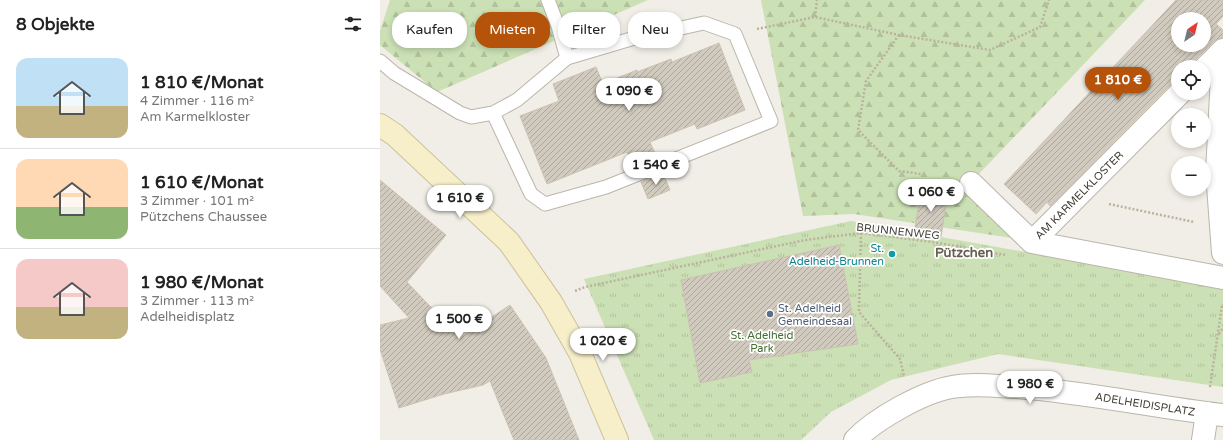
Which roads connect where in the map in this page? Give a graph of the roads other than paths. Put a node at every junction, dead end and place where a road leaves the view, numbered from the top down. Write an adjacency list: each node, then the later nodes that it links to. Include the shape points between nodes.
1 (548, 0): 3 (lane)
2 (1223, 50): 5 (street, AM KARMELKLOSTER)
3 (567, 58): 7 (lane, via 517,100); 7 (lane, via 631,39 704,23 735,34 771,121 606,187 544,204 531,194)
4 (380, 61): 7 (lane, via 394,73 460,112 471,117)
5 (1213, 73): 11 (street, AM KARMELKLOSTER)
6 (1173, 100): 10 (street, AM KARMELKLOSTER)
7 (492, 113)
8 (380, 125): 14 (street, via 395,135 509,242 551,302 580,353)
9 (971, 183): 10 (street)
10 (1032, 242): 12 (street, AM KARMELKLOSTER)
11 (1223, 253): 12 (street, AM KARMELKLOSTER)
12 (1213, 276)
13 (1215, 414): 15 (street, ADELHEIDISPLATZ, via 1051,389 986,385 952,387 910,404 864,431); 16 (street, ADELHEIDISPLATZ)
14 (617, 440)
15 (855, 440)
16 (1203, 440)

